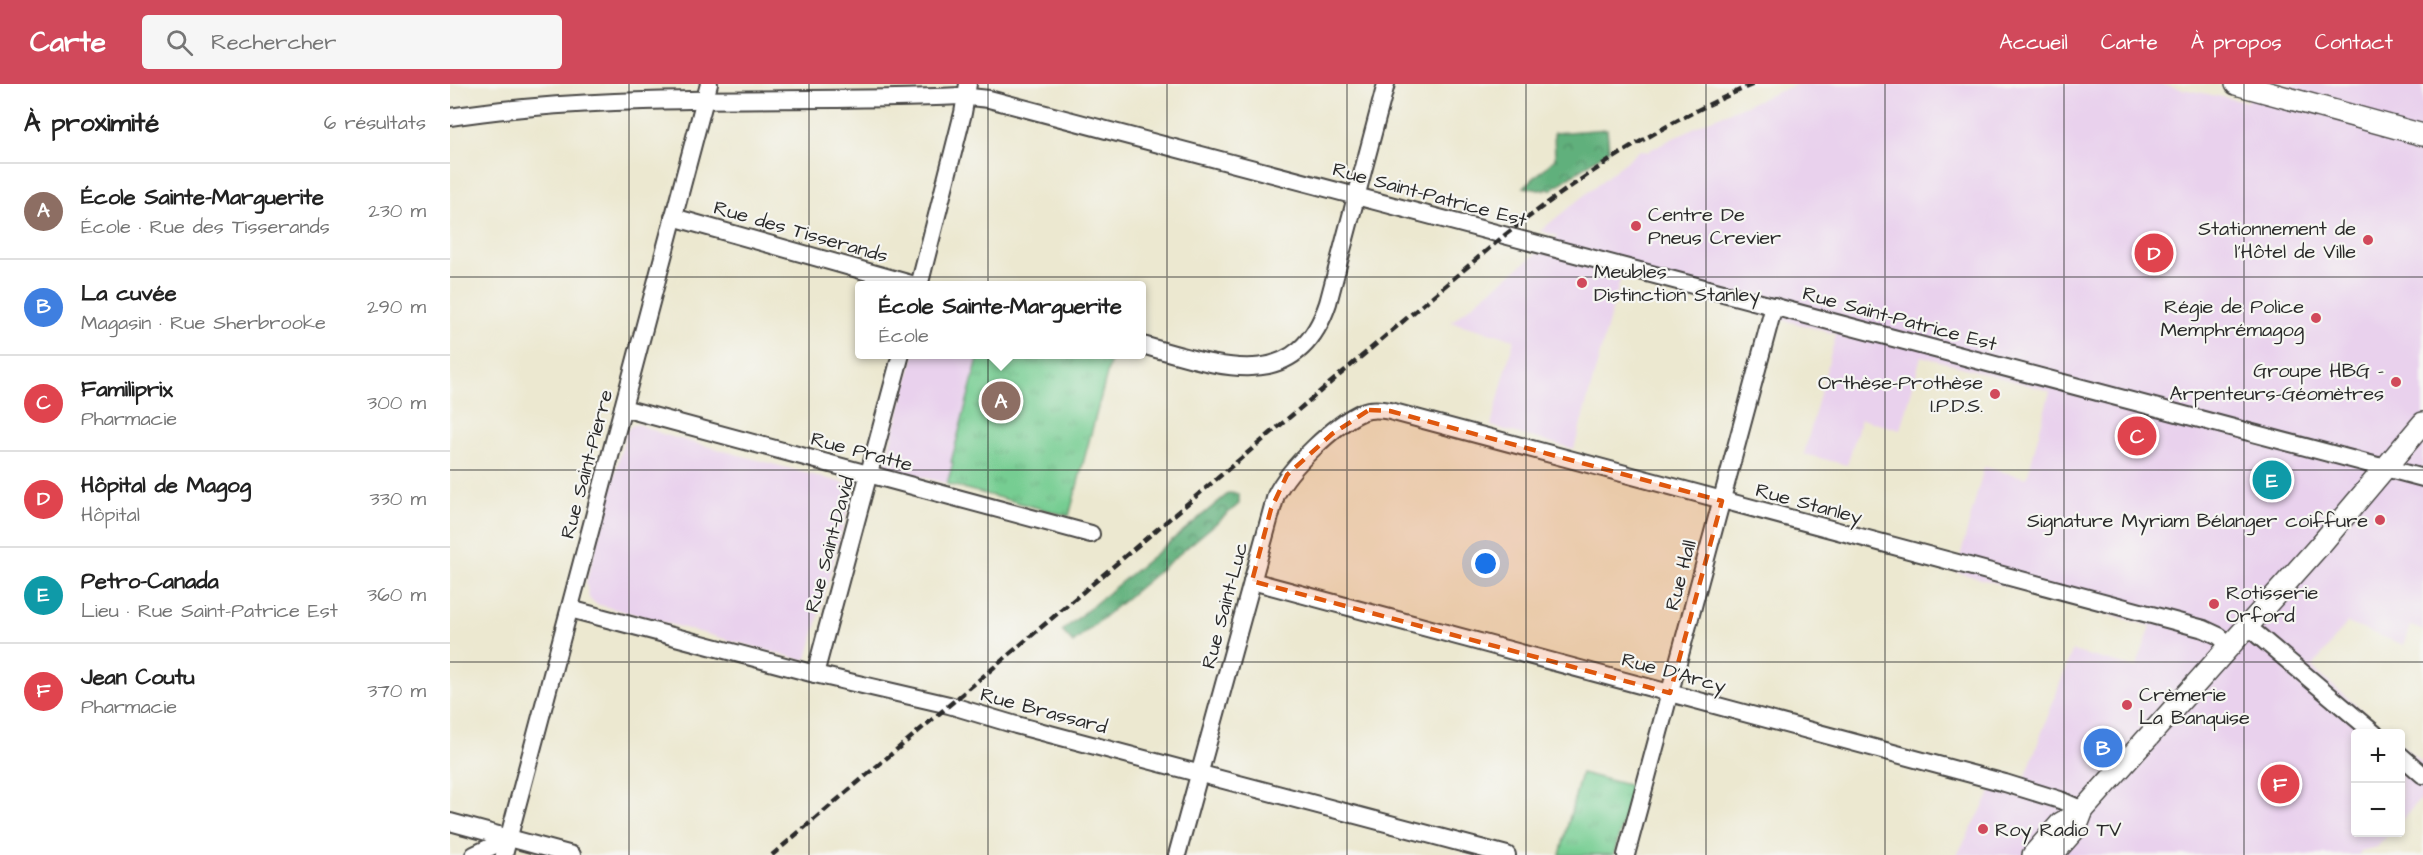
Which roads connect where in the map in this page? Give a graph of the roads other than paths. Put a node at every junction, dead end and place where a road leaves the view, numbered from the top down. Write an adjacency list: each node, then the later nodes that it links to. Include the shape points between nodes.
1 (1386, 84): 7 (street)
2 (2236, 84): 6 (main road)
3 (967, 90): 4 (street, Rue Saint-Patrice Est); 7 (street, Rue Saint-Patrice Est); 10 (street)
4 (706, 92): 5 (street, Rue Saint-Patrice Est); 8 (street, Rue Saint-Pierre)
5 (450, 117)
6 (2423, 135)
7 (1356, 196): 11 (street, Rue Saint-Patrice Est); 12 (street, via 1325,313 1308,341 1289,356 1268,366 1234,368)
8 (673, 218): 9 (street, Rue des Tisserands); 14 (street, Rue Saint-Pierre)
9 (904, 281)
10 (920, 281)
11 (1774, 306): 17 (street, Rue Saint-Patrice Est); 20 (street, Rue Hall)
12 (1146, 346)
13 (900, 359): 18 (street, Rue Saint-David)
14 (623, 408): 18 (street, Rue Pratte); 23 (street, Rue Saint-Pierre)
15 (1374, 410): 20 (street, Rue Stanley, via 1390,411); 22 (street, Rue Saint-Luc, via 1355,417 1332,434 1287,475 1271,509)
16 (2423, 423): 17 (main road)
17 (2383, 468): 19 (street, Rue Saint-Patrice Est); 24 (main road)
18 (870, 474): 21 (street, Rue Pratte); 26 (street, Rue Saint-David)
19 (2423, 478)
20 (1722, 501): 25 (street, Rue Stanley, via 2204,629); 27 (street, Rue Hall)
21 (1091, 534)
22 (1252, 581): 27 (street, Rue D'Arcy); 30 (street, Rue Saint-Luc)
23 (570, 609): 26 (street, Rue Brassard); 34 (street, Rue Saint-Pierre)
24 (2247, 626): 25 (main road); 28 (street)
25 (2230, 646): 32 (main road)
26 (815, 674): 30 (street, Rue Brassard, via 949,705)
27 (1670, 693): 32 (street, Rue D'Arcy, via 2025,789); 40 (street, Rue Hall)
28 (2369, 729)
29 (2405, 759): 31 (street)
30 (1200, 773): 38 (street, Rue Saint-Luc); 39 (street, Rue Brassard)
31 (2423, 775)
32 (2083, 810): 41 (main road, via 2061,823); 42 (main road, via 2076,828)
33 (450, 822): 34 (street)
34 (509, 838): 35 (street); 36 (street, Rue Saint-Pierre); 37 (street)
35 (474, 855)
36 (504, 855)
37 (572, 855)
38 (1177, 855)
39 (1507, 855)
40 (1626, 855)
41 (2032, 855)
42 (2052, 855)

